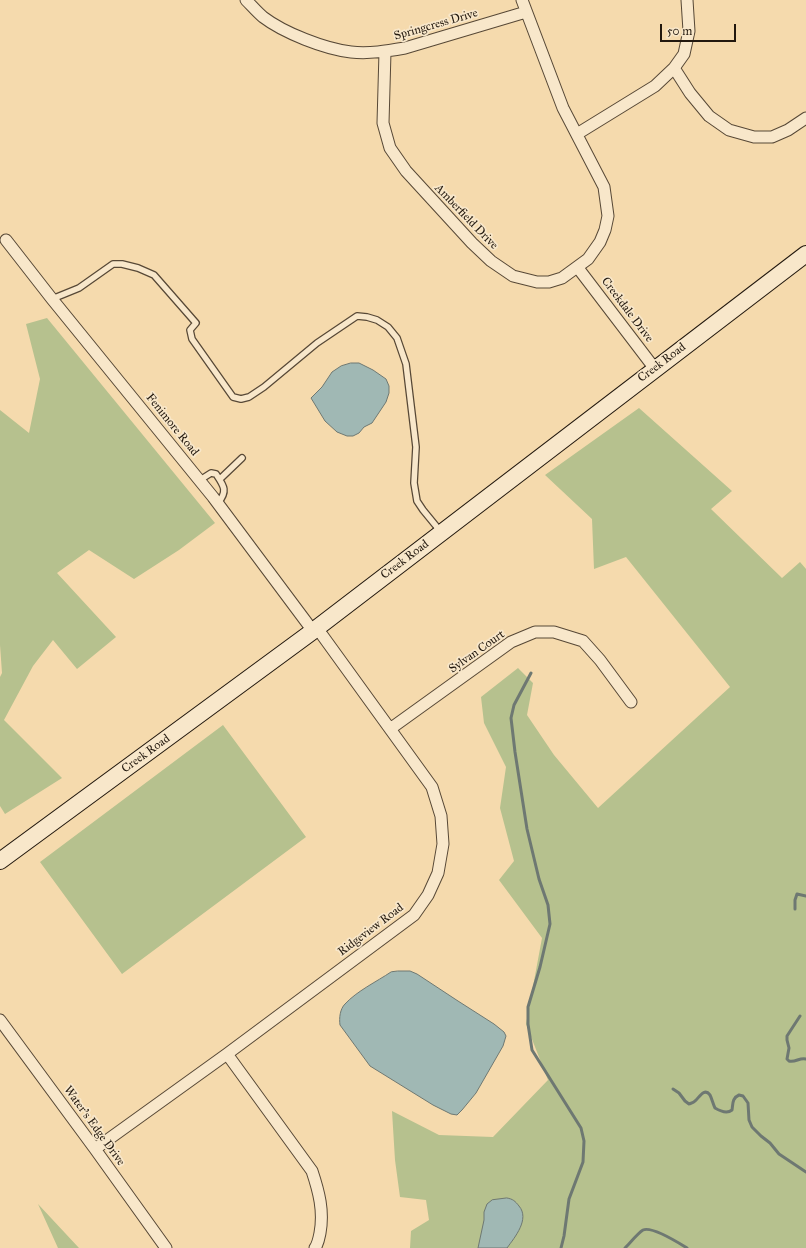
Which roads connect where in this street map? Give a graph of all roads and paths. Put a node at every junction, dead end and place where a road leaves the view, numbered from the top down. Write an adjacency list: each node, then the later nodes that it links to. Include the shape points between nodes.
1 (246, 0): 5 (street, Springcress Drive, via 263,17 286,31 324,46 350,52)
2 (522, 0): 4 (street, Amberfield Drive)
3 (687, 0): 6 (street, via 689,32 684,54)
4 (526, 12): 5 (street, Springcress Drive); 8 (street, Amberfield Drive, via 563,108)
5 (385, 52): 11 (street, Amberfield Drive, via 383,123 390,148 406,171 472,243 491,261 513,276 537,282 550,282)
6 (674, 68): 7 (street, via 709,116 729,130 754,137 772,137); 8 (street, via 655,86)
7 (806, 118)
8 (577, 134): 11 (street, Amberfield Drive, via 604,187 608,216 600,242)
9 (6, 240): 12 (street, Fenimore Road)
10 (806, 254): 13 (main road, Creek Road)
11 (578, 268): 13 (street, Creekdale Drive)
12 (52, 299): 16 (street, Fenimore Road); 18 (lane, via 79,288 113,264 138,268 154,275 196,323 190,330 192,339 233,397 241,399 249,398 317,343 357,316 377,320 388,327 397,338 406,364 416,447 414,484 423,510)
13 (655, 369): 18 (main road, Creek Road)
14 (242, 458): 15 (lane)
15 (220, 479): 16 (lane, via 216,474 211,474); 17 (lane, via 224,496)
16 (200, 480): 17 (street, Fenimore Road)
17 (218, 503): 19 (street, Fenimore Road)
18 (441, 532): 19 (main road, Creek Road)
19 (315, 630): 21 (street, Ridgeview Road); 22 (main road, Creek Road)
20 (631, 702): 21 (street, Sylvan Court, via 583,641 554,632 535,632 511,642)
21 (390, 729): 24 (street, Ridgeview Road, via 432,786 441,816 443,844 438,873 428,896 414,914)
22 (0, 861)
23 (0, 1020): 25 (street, Water's Edge Drive)
24 (227, 1054): 25 (street, Ridgeview Road); 27 (street, via 312,1171 321,1206 321,1225)
25 (95, 1149): 26 (street, Water's Edge Drive)
26 (166, 1248)
27 (315, 1248)

